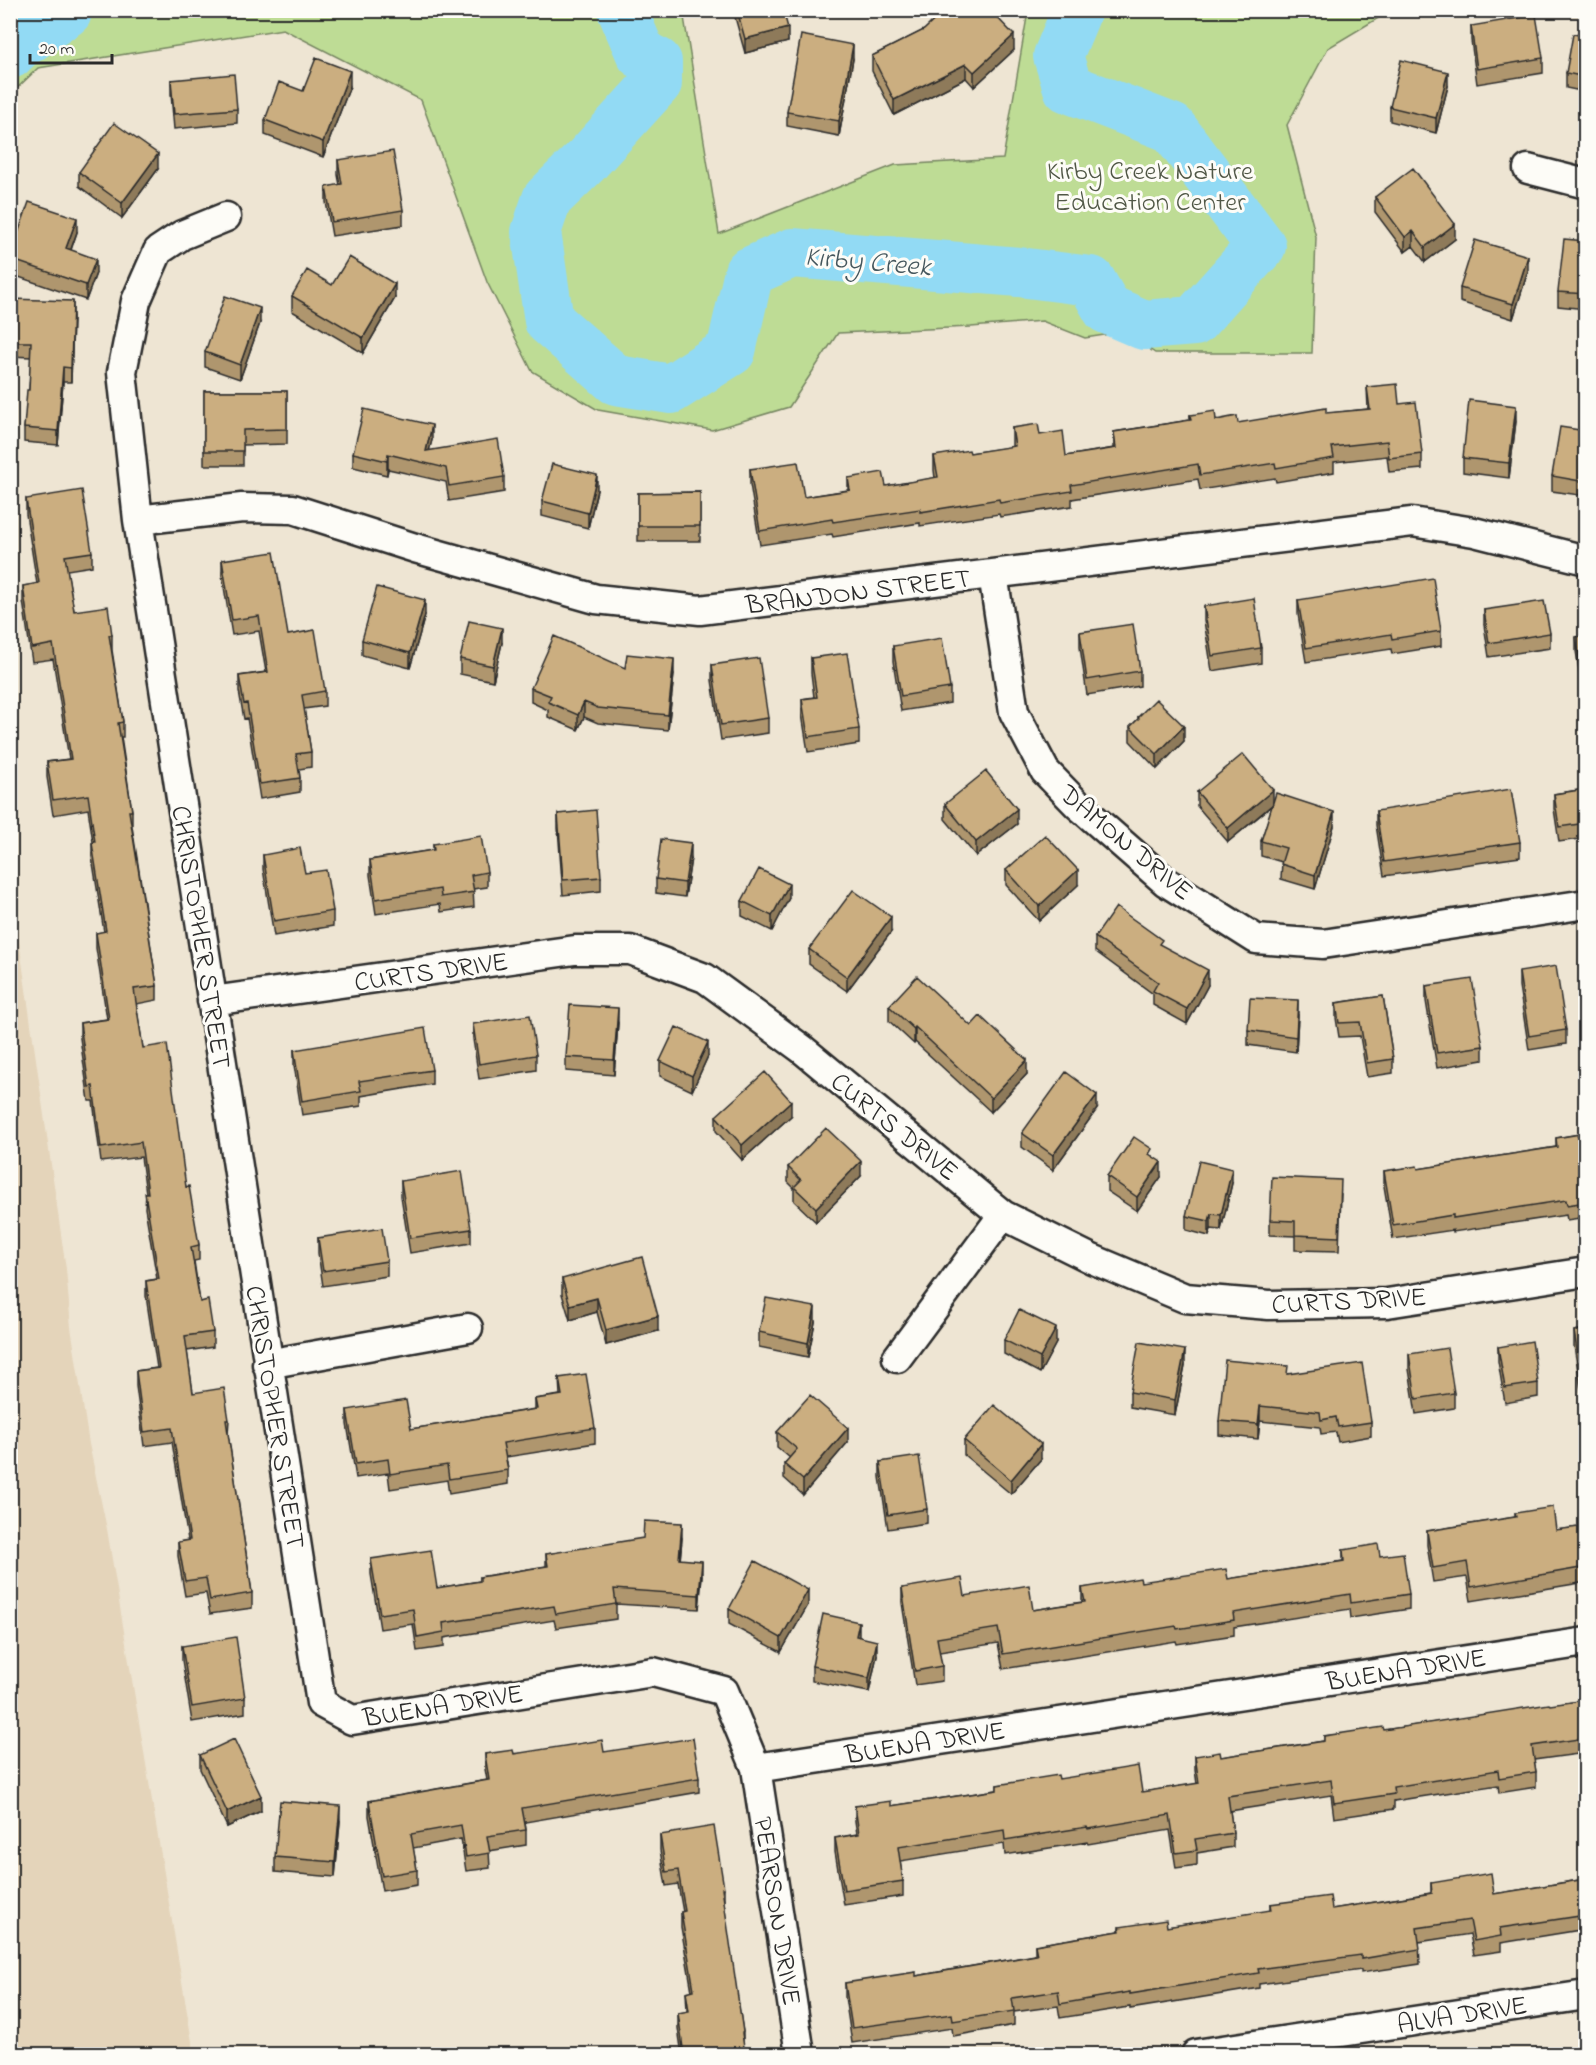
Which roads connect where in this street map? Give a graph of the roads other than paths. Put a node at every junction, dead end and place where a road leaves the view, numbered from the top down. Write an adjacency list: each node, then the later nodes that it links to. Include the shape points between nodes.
1 (1528, 169): 2 (street)
2 (1586, 184)
3 (226, 217): 4 (street, CHRISTOPHER STREET, via 182,235 158,251 136,301 122,372)
4 (138, 520): 6 (street, BRANDON STREET, via 242,508 293,509 596,599 700,610); 8 (street, CHRISTOPHER STREET)
5 (1586, 560): 6 (street, BRANDON STREET, via 1474,532 1412,522)
6 (993, 574): 7 (street, DAMON DRIVE, via 1014,712 1045,771 1166,882 1256,939 1323,944)
7 (1586, 904)
8 (212, 1001): 9 (street, CURTS DRIVE, via 574,950 630,950 705,978 802,1049); 13 (street, CHRISTOPHER STREET)
9 (1003, 1215): 10 (street, CURTS DRIVE, via 1092,1259 1185,1298 1269,1305 1387,1303); 12 (street)
10 (1586, 1272)
11 (468, 1328): 13 (street)
12 (897, 1358)
13 (267, 1364): 15 (street, CHRISTOPHER STREET)
14 (1586, 1642): 16 (street, BUENA DRIVE)
15 (321, 1703): 16 (street, BUENA DRIVE, via 352,1720 653,1672 724,1691)
16 (756, 1768): 18 (street, PEARSON DRIVE)
17 (1586, 1995): 19 (street, ALVA DRIVE)
18 (800, 2055)
19 (1196, 2055)

